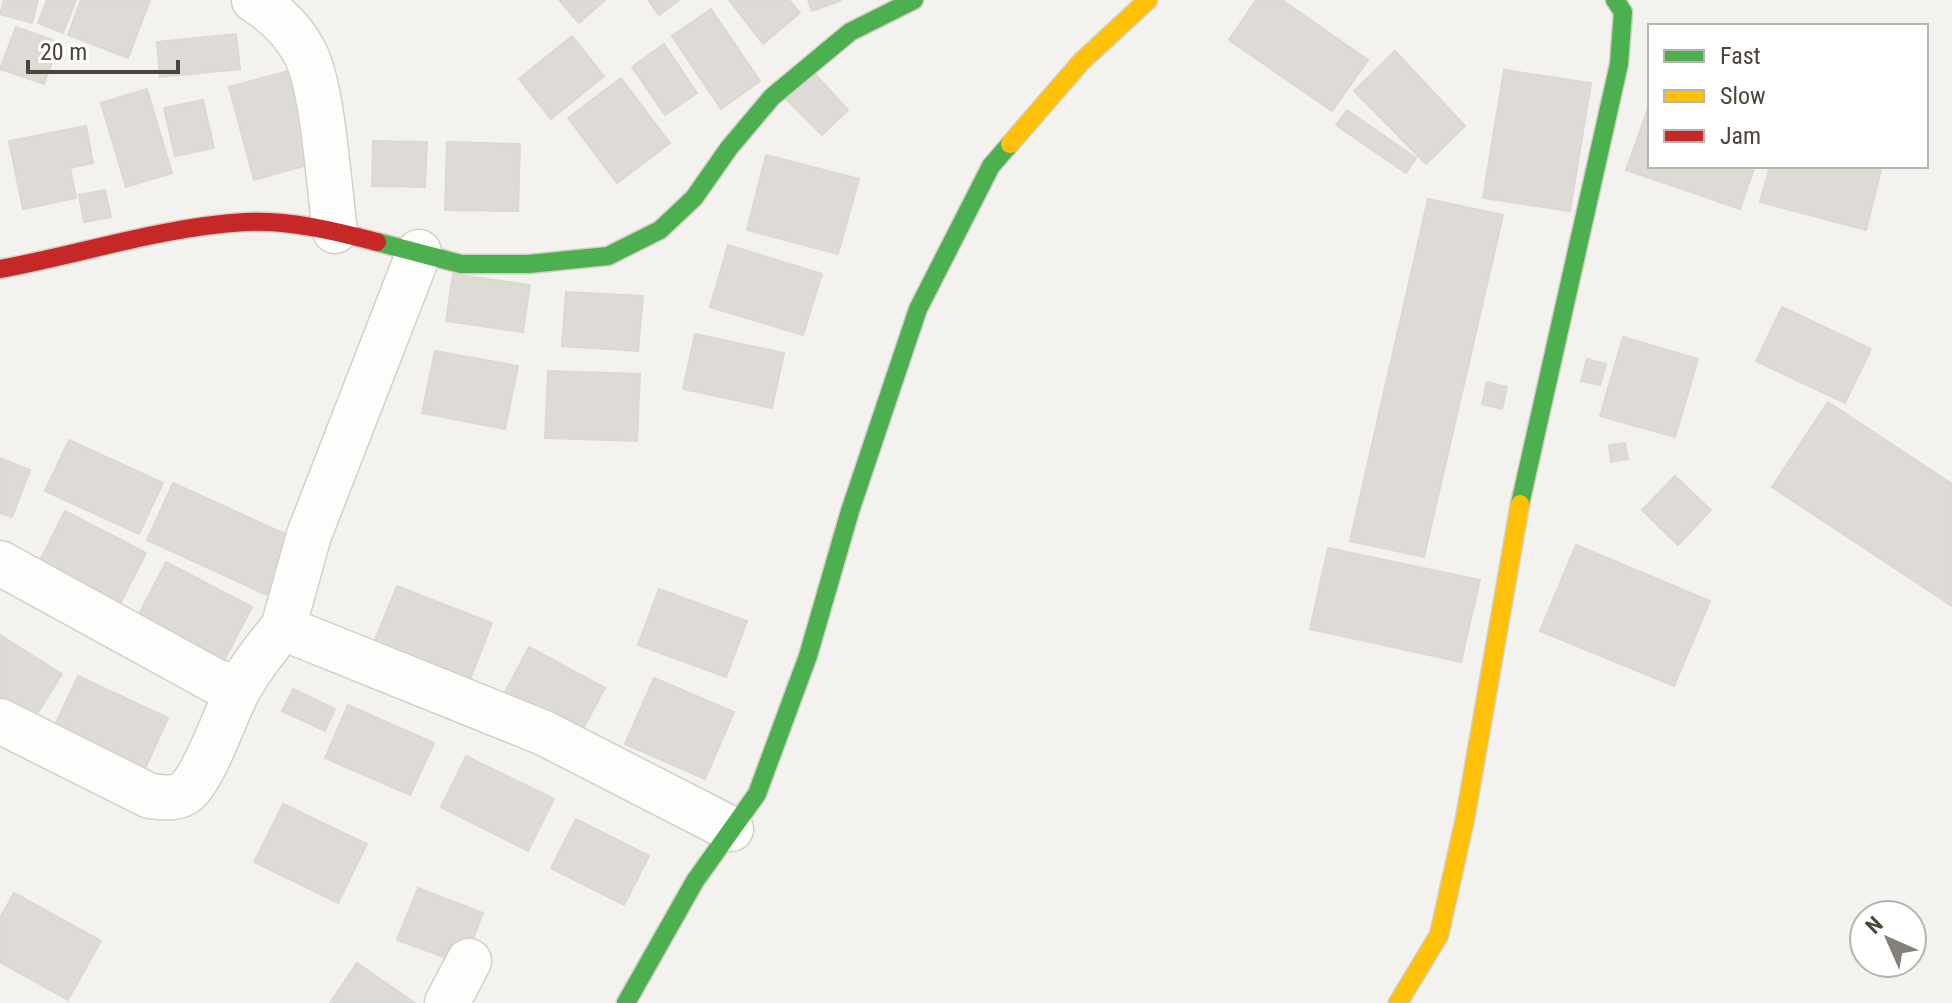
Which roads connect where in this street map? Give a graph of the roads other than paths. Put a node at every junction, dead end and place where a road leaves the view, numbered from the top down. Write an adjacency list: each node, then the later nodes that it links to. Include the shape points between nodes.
1 (254, 0): 5 (street, via 277,14 306,54)
2 (914, 0): 6 (street, via 850,32 772,97 694,198 660,230 608,256 529,264 461,264)
3 (1148, 0): 12 (street, via 1081,62 991,166 918,309 808,656 757,794)
4 (1615, 0): 16 (street, via 1623,12 1619,64 1510,549 1465,819 1439,935)
5 (335, 231): 6 (street); 7 (street, via 247,222 156,234)
6 (419, 252): 9 (street, via 309,535)
7 (0, 269)
8 (0, 563): 10 (street, via 215,681)
9 (283, 628): 10 (street); 12 (street, via 544,733)
10 (239, 689): 11 (street, via 196,778 186,792 172,798 150,796)
11 (0, 721)
12 (731, 829): 15 (street)
13 (469, 961): 14 (street)
14 (447, 1003)
15 (626, 1003)
16 (1398, 1003)

